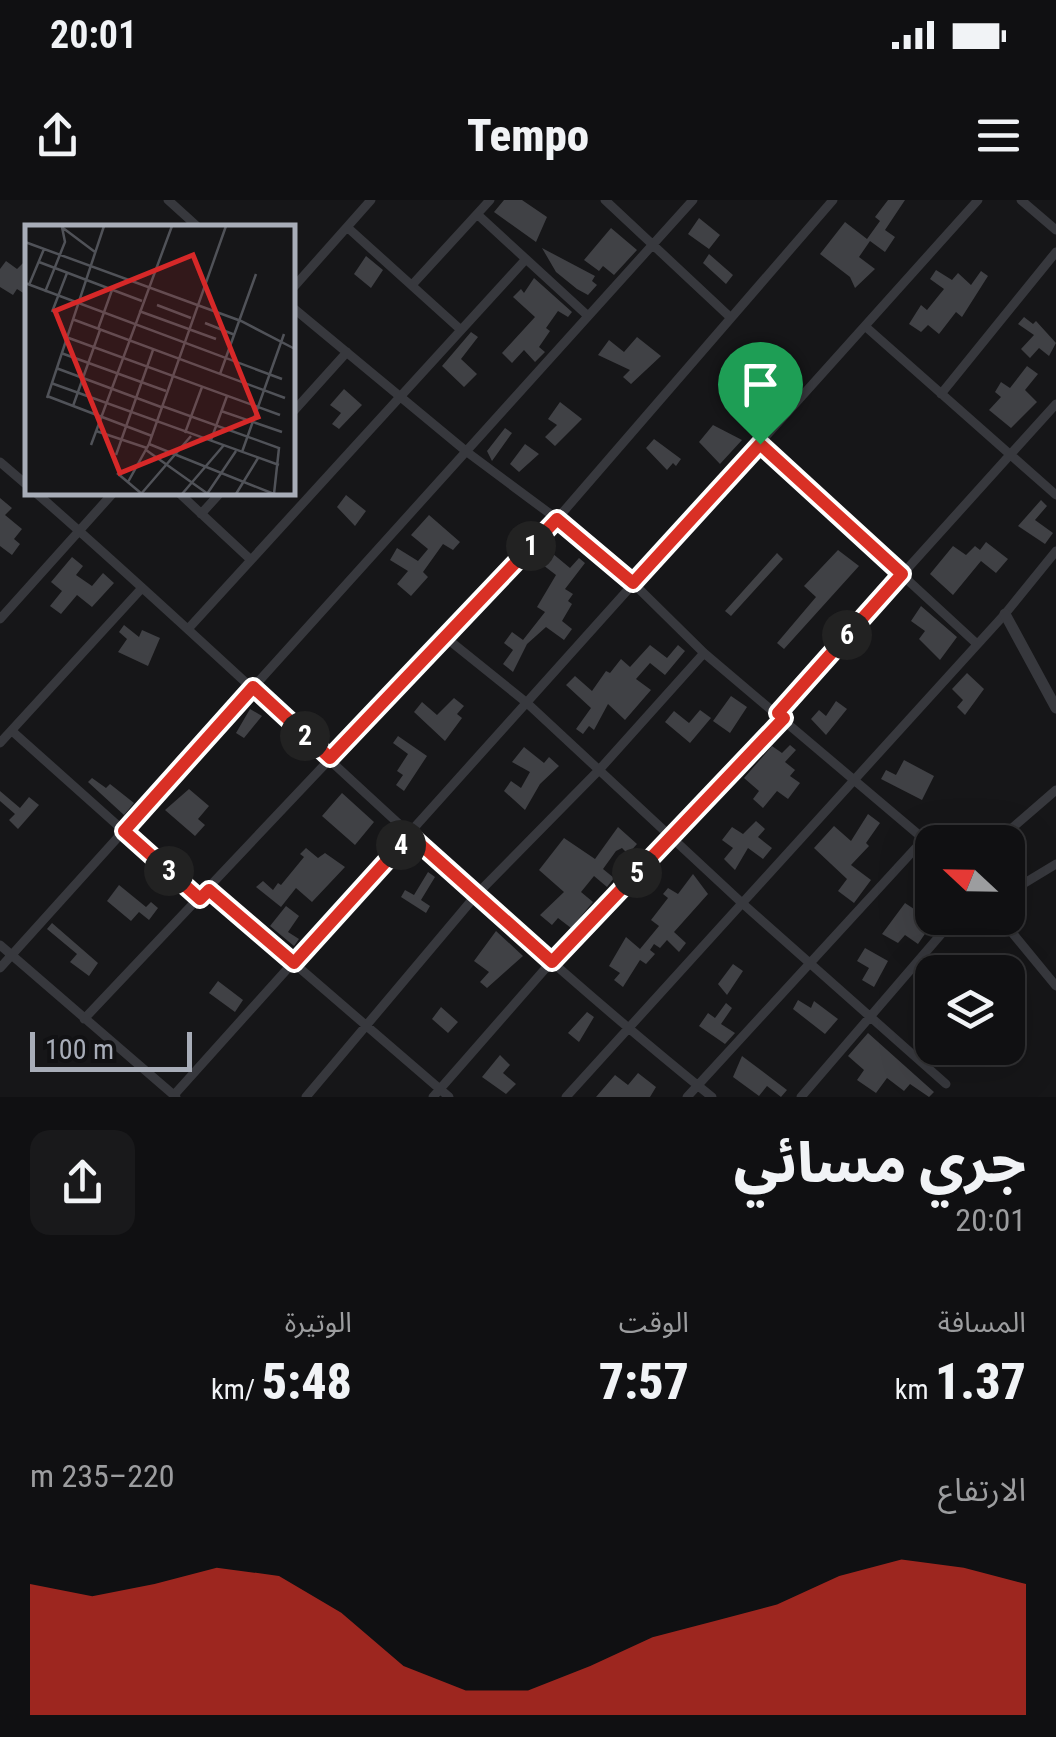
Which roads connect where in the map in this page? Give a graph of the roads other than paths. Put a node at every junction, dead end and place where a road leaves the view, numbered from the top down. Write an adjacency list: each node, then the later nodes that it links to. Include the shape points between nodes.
1 (168, 200): 10 (street)
2 (371, 200): 11 (street)
3 (490, 200): 9 (street)
4 (605, 200): 13 (street)
5 (692, 200): 13 (street)
6 (833, 200): 20 (street)
7 (978, 200): 21 (street)
8 (1022, 200): 12 (street)
9 (478, 214): 15 (street); 16 (street)
10 (197, 225)
11 (347, 227): 16 (street); 17 (street)
12 (1056, 230)
13 (652, 244): 19 (street); 20 (street)
14 (1056, 252): 24 (street)
15 (526, 259): 19 (street); 22 (street)
16 (412, 285): 22 (street)
17 (295, 286)
18 (295, 309): 23 (street)
19 (588, 316): 29 (street)
20 (731, 318): 39 (street)
21 (866, 328): 24 (street); 28 (street)
22 (461, 330): 25 (street)
23 (347, 352): 25 (street); 27 (street)
24 (941, 394): 30 (street)
25 (400, 397): 29 (street); 42 (street)
26 (1056, 404): 30 (street)
27 (295, 410)
28 (760, 444): 43 (street); 44 (street)
29 (467, 452): 39 (street); 52 (street)
30 (1010, 454): 37 (street); 43 (street)
31 (0, 462): 32 (street)
32 (25, 483)
33 (38, 495): 40 (street)
34 (111, 495): 40 (street)
35 (181, 495): 38 (street)
36 (218, 495): 38 (street)
37 (1056, 495)
38 (202, 514): 42 (street)
39 (557, 519): 44 (street); 49 (street)
40 (80, 532): 45 (street); 47 (street)
41 (1056, 552): 46 (street)
42 (251, 560): 48 (street)
43 (902, 574): 50 (street); 55 (street)
44 (633, 583): 51 (street); 53 (street)
45 (142, 588): 48 (street); 56 (street)
46 (1006, 614): 50 (street); 54 (street)
47 (0, 619)
48 (188, 629): 52 (street)
49 (445, 637): 53 (street); 58 (street)
50 (977, 644): 60 (street)
51 (704, 653): 55 (street); 59 (street)
52 (253, 687): 58 (street); 63 (street)
53 (527, 703): 59 (street); 65 (street)
54 (1056, 708)
55 (780, 716): 60 (street); 66 (street)
56 (12, 730): 57 (street); 63 (street)
57 (0, 743)
58 (330, 758): 65 (street); 70 (street)
59 (599, 770): 66 (street); 71 (street)
60 (854, 778): 64 (street); 73 (street)
61 (1056, 790): 62 (street)
62 (1016, 825)
63 (124, 831): 72 (street); 77 (street)
64 (915, 831)
65 (410, 835): 71 (street); 80 (street)
66 (671, 837): 73 (street); 78 (street)
67 (915, 855): 79 (street)
68 (1056, 864): 69 (street)
69 (1025, 883)
70 (209, 890): 72 (street); 80 (street)
71 (477, 894): 78 (street); 85 (street)
72 (200, 899): 84 (street)
73 (742, 903): 79 (street); 86 (street)
74 (940, 935): 83 (street)
75 (1014, 935): 82 (street)
76 (0, 945): 77 (street)
77 (12, 955): 81 (street); 84 (street)
78 (552, 962): 86 (street); 89 (street)
79 (809, 962): 83 (street); 88 (street)
80 (294, 963): 85 (street); 90 (street)
81 (0, 968)
82 (1056, 986)
83 (870, 1016): 87 (street); 95 (street)
84 (84, 1018): 90 (street)
85 (366, 1026): 89 (street); 91 (street)
86 (628, 1030): 88 (street); 92 (street)
87 (946, 1084)
88 (698, 1086): 93 (street); 94 (street)
89 (441, 1094)
90 (175, 1096)
91 (306, 1097)
92 (566, 1097)
93 (687, 1097)
94 (712, 1097)
95 (801, 1097)

